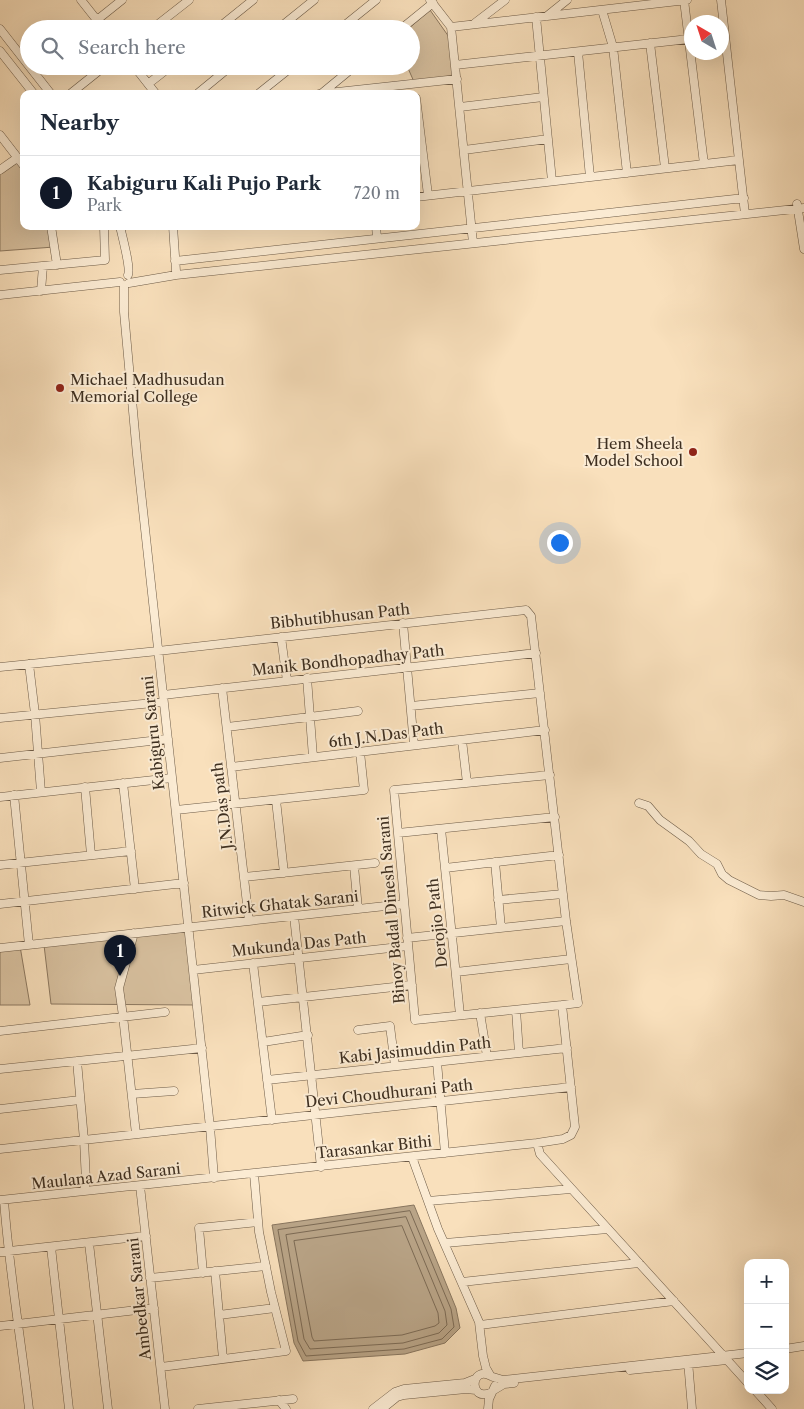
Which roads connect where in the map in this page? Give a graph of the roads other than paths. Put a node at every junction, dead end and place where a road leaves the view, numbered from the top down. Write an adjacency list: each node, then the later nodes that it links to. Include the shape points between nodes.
1 (81, 0): 17 (street)
2 (122, 0): 17 (street)
3 (189, 0): 18 (street)
4 (253, 0): 19 (street)
5 (314, 0): 20 (street)
6 (375, 0): 21 (street)
7 (442, 0): 12 (street)
8 (505, 0): 23 (street)
9 (567, 0): 15 (street)
10 (685, 0): 13 (street); 14 (street)
11 (721, 0): 62 (street)
12 (432, 3): 22 (street); 24 (street)
13 (602, 10): 15 (street); 29 (street)
14 (687, 15)
15 (547, 16): 16 (street)
16 (536, 17): 23 (street); 33 (street)
17 (97, 20)
18 (163, 20)
19 (229, 20)
20 (289, 20)
21 (351, 20)
22 (412, 20)
23 (474, 24): 24 (street)
24 (452, 27): 35 (street)
25 (0, 29): 27 (street)
26 (684, 40): 28 (street)
27 (11, 42): 30 (street); 32 (street)
28 (650, 43): 29 (street); 65 (street)
29 (613, 47): 31 (street); 67 (street)
30 (0, 51): 46 (street)
31 (578, 52): 33 (street); 68 (street)
32 (20, 54)
33 (539, 56): 35 (street); 55 (street)
34 (692, 60): 64 (street)
35 (455, 65): 43 (street)
36 (36, 75): 47 (street)
37 (93, 75): 48 (street)
38 (141, 75): 44 (street)
39 (160, 75): 44 (street)
40 (220, 75): 50 (street)
41 (282, 75): 51 (street)
42 (343, 75): 52 (street)
43 (457, 79): 45 (street); 56 (street)
44 (148, 84): 49 (street)
45 (414, 84): 53 (street); 54 (street)
46 (31, 90)
47 (48, 90)
48 (75, 90)
49 (153, 90)
50 (202, 90)
51 (263, 90)
52 (325, 90)
53 (358, 90)
54 (415, 90)
55 (543, 97): 56 (street); 58 (street)
56 (460, 107): 59 (street)
57 (0, 135): 60 (street)
58 (548, 139): 59 (street); 69 (street)
59 (464, 150): 70 (street)
60 (17, 158): 63 (street); 66 (street)
61 (420, 160): 71 (street)
62 (739, 160): 64 (street); 73 (street)
63 (20, 161)
64 (704, 164): 65 (street)
65 (665, 168): 67 (street)
66 (0, 170)
67 (627, 173): 68 (street)
68 (590, 177): 69 (street)
69 (552, 181): 70 (street)
70 (468, 191): 71 (street); 76 (street)
71 (428, 196): 72 (street)
72 (420, 197)
73 (744, 198): 75 (street); 76 (street)
74 (801, 206): 75 (street); 84 (street)
75 (745, 212): 83 (street)
76 (472, 228): 82 (street); 83 (street)
77 (52, 230): 86 (street)
78 (104, 230): 86 (street, via 105,260)
79 (121, 230): 90 (street, Kabiguru Sarani, via 130,271)
80 (173, 230): 85 (street)
81 (376, 230): 82 (street)
82 (377, 238): 85 (street)
83 (473, 241): 89 (street); 90 (street)
84 (804, 249)
85 (175, 261): 89 (street)
86 (57, 265): 87 (street)
87 (43, 266): 88 (street); 91 (street)
88 (0, 270)
89 (176, 271): 90 (street)
90 (125, 280): 91 (street); 95 (street, Kabiguru Sarani, via 135,426)
91 (41, 291): 92 (street)
92 (0, 295)
93 (403, 623): 94 (street, Bibhutibhusan Path); 96 (street, Bibhutibhusan Path, via 526,610 532,616); 99 (street)
94 (281, 637): 95 (street, Bibhutibhusan Path); 101 (street)
95 (158, 652): 97 (street, Bibhutibhusan Path); 104 (street, Kabiguru Sarani)
96 (536, 653): 99 (street, Manik Bondhopadhay Path); 103 (street)
97 (29, 664): 98 (street, Bibhutibhusan Path); 107 (street)
98 (0, 667)
99 (407, 667): 100 (street, Manik Bondhopadhay Path); 105 (street)
100 (307, 678): 101 (street, Manik Bondhopadhay Path); 108 (street)
101 (287, 681): 102 (street, Manik Bondhopadhay Path)
102 (222, 688): 104 (street, Manik Bondhopadhay Path); 110 (street, J.N.Das path)
103 (540, 693): 105 (street); 111 (street)
104 (163, 698): 107 (street, Manik Bondhopadhay Path); 112 (street, Kabiguru Sarani)
105 (410, 706): 114 (street)
106 (358, 711): 108 (street)
107 (35, 714): 109 (street, Manik Bondhopadhay Path); 116 (street)
108 (310, 717): 110 (street); 117 (street)
109 (0, 718)
110 (226, 727): 119 (street, J.N.Das path)
111 (545, 730): 113 (street, 6th J.N.Das Path); 120 (street)
112 (168, 739): 116 (street); 121 (street, Kabiguru Sarani)
113 (462, 740): 114 (street, 6th J.N.Das Path); 123 (street)
114 (414, 745): 115 (street, 6th J.N.Das Path)
115 (360, 752): 117 (street, 6th J.N.Das Path); 128 (street, via 364,790)
116 (38, 754): 118 (street); 125 (street)
117 (313, 757): 119 (street, 6th J.N.Das Path)
118 (0, 758)
119 (231, 766): 130 (street, J.N.Das path)
120 (550, 775): 123 (street, Binoy Badal Dinesh Sarani); 132 (street)
121 (172, 778): 122 (street); 131 (street, Kabiguru Sarani)
122 (123, 783): 124 (street); 135 (street)
123 (468, 783): 134 (street, Binoy Badal Dinesh Sarani, via 394,790)
124 (85, 787): 125 (street); 136 (street)
125 (42, 792): 126 (street)
126 (14, 795): 127 (street); 139 (street)
127 (0, 797)
128 (276, 800): 130 (street); 144 (street)
129 (639, 803): 151 (street, via 648,806 664,824 717,864 729,880 759,894 784,895)
130 (236, 804): 131 (street); 145 (street, J.N.Das path)
131 (176, 810): 146 (street, Kabiguru Sarani)
132 (555, 817): 133 (street); 137 (street)
133 (441, 829): 134 (street); 143 (street, Derojio Path)
134 (398, 833): 153 (street, Binoy Badal Dinesh Sarani)
135 (130, 851): 136 (street); 147 (street)
136 (91, 855): 139 (street)
137 (559, 855): 138 (street); 148 (street)
138 (494, 862): 143 (street); 149 (street)
139 (21, 863): 141 (street); 150 (street)
140 (375, 864): 142 (street)
141 (0, 865)
142 (354, 866): 144 (street); 154 (street)
143 (445, 868): 161 (street, Derojio Path)
144 (284, 873): 145 (street)
145 (244, 878): 156 (street, J.N.Das path)
146 (184, 883): 147 (street); 158 (street, Kabiguru Sarani)
147 (135, 889): 150 (street)
148 (563, 894): 149 (street); 157 (street)
149 (498, 900): 159 (street)
150 (25, 902): 152 (street); 163 (street)
151 (804, 902)
152 (0, 904)
153 (404, 904): 154 (street, Ritwick Ghatak Sarani); 162 (street, Binoy Badal Dinesh Sarani)
154 (358, 909): 155 (street, Ritwick Ghatak Sarani)
155 (294, 916): 156 (street, Ritwick Ghatak Sarani); 165 (street)
156 (249, 921): 158 (street, Ritwick Ghatak Sarani)
157 (566, 921): 159 (street, Mukunda Das Path); 166 (street)
158 (189, 928): 160 (street, Ritwick Ghatak Sarani); 168 (street, Kabiguru Sarani)
159 (501, 928): 161 (street, Mukunda Das Path)
160 (134, 933): 163 (street, Ritwick Ghatak Sarani); 178 (street, via 119,988)
161 (452, 933): 162 (street, Mukunda Das Path); 169 (street, Derojio Path)
162 (408, 942): 165 (street, Mukunda Das Path); 170 (street, Binoy Badal Dinesh Sarani)
163 (29, 945): 164 (street, Ritwick Ghatak Sarani)
164 (0, 948)
165 (299, 958): 167 (street, Mukunda Das Path); 171 (street)
166 (571, 959): 169 (street); 173 (street, via 578,1003)
167 (253, 963): 168 (street, Mukunda Das Path); 172 (street)
168 (193, 970): 183 (street, Kabiguru Sarani)
169 (456, 972): 177 (street, Derojio Path)
170 (412, 985): 171 (street); 177 (street, Binoy Badal Dinesh Sarani, via 415,1020)
171 (303, 997): 172 (street); 181 (street)
172 (258, 1002): 182 (street)
173 (562, 1005): 174 (street, Binoy Badal Dinesh Sarani); 184 (street)
174 (516, 1010): 176 (street, Binoy Badal Dinesh Sarani); 185 (street)
175 (165, 1012): 178 (street)
176 (480, 1013): 177 (street, Binoy Badal Dinesh Sarani); 187 (street)
177 (460, 1015)
178 (123, 1016): 180 (street); 186 (street)
179 (358, 1030): 190 (street, via 390,1026)
180 (0, 1031)
181 (308, 1035): 182 (street); 192 (street)
182 (263, 1042): 193 (street)
183 (202, 1048): 186 (street); 202 (street, Kabiguru Sarani)
184 (566, 1048): 185 (street, Kabi Jasimuddin Path); 194 (street)
185 (520, 1053): 187 (street, Kabi Jasimuddin Path)
186 (128, 1056): 188 (street); 196 (street)
187 (487, 1056): 189 (street, Kabi Jasimuddin Path)
188 (77, 1061): 191 (street); 197 (street)
189 (437, 1062): 190 (street, Kabi Jasimuddin Path); 198 (street)
190 (395, 1066): 192 (street, Kabi Jasimuddin Path)
191 (0, 1069)
192 (310, 1075): 193 (street, Kabi Jasimuddin Path); 200 (street)
193 (267, 1080): 201 (street)
194 (571, 1087): 198 (street, Devi Choudhurani Path); 205 (street, via 575,1127 571,1135)
195 (174, 1092): 196 (street)
196 (132, 1094): 203 (street)
197 (80, 1100): 199 (street); 204 (street)
198 (440, 1101): 200 (street, Devi Choudhurani Path); 207 (street)
199 (0, 1109)
200 (315, 1115): 201 (street, Devi Choudhurani Path); 209 (street)
201 (272, 1120): 202 (street, Devi Choudhurani Path)
202 (210, 1126): 203 (street, Devi Choudhurani Path); 211 (street, Kabiguru Sarani)
203 (136, 1134): 204 (street, Devi Choudhurani Path)
204 (84, 1140): 206 (street, Devi Choudhurani Path); 214 (street)
205 (537, 1143): 207 (street, Tarasankar Bithi); 213 (street, via 540,1154)
206 (0, 1149)
207 (445, 1153): 208 (street, Tarasankar Bithi)
208 (412, 1157): 209 (street, Tarasankar Bithi); 216 (street)
209 (321, 1167): 210 (street, Tarasankar Bithi)
210 (254, 1174): 211 (street, Tarasankar Bithi); 217 (street)
211 (214, 1178): 212 (street, Maulana Azad Sarani)
212 (140, 1186): 214 (street, Maulana Azad Sarani); 219 (street, Ambedkar Sarani)
213 (571, 1189): 216 (street); 218 (street)
214 (84, 1192): 215 (street, Maulana Azad Sarani)
215 (2, 1200): 223 (street)
216 (428, 1200): 221 (street)
217 (258, 1222): 225 (street); 227 (street, via 199,1228)
218 (608, 1229): 221 (street); 224 (street)
219 (146, 1236): 220 (street); 228 (street, Ambedkar Sarani)
220 (89, 1242): 222 (street); 233 (street)
221 (445, 1243): 229 (street)
222 (51, 1247): 223 (street); 235 (street)
223 (4, 1252): 236 (street)
224 (639, 1262): 229 (street); 230 (street)
225 (266, 1266): 226 (street); 232 (street)
226 (215, 1272): 227 (street); 234 (street)
227 (203, 1273): 228 (street)
228 (150, 1278): 231 (street, Ambedkar Sarani)
229 (462, 1282): 238 (street)
230 (674, 1301): 238 (street); 243 (street)
231 (154, 1308): 233 (street); 246 (street, Ambedkar Sarani)
232 (275, 1308): 234 (street); 244 (street, via 286,1351)
233 (97, 1315): 235 (street); 257 (street)
234 (219, 1315): 244 (street)
235 (59, 1319): 236 (street); 256 (street)
236 (19, 1323): 237 (street); 255 (street)
237 (0, 1326)
238 (480, 1326): 242 (street)
239 (804, 1346): 240 (street)
240 (789, 1348)
241 (744, 1353): 243 (street)
242 (483, 1356): 247 (street); 248 (street)
243 (725, 1357): 245 (street); 249 (street)
244 (223, 1359): 246 (street)
245 (688, 1361): 247 (street, via 503,1380); 250 (street, via 504,1384); 264 (street)
246 (160, 1366): 258 (street, Ambedkar Sarani)
247 (491, 1376): 248 (street, via 484,1374); 250 (street, via 495,1383)
248 (476, 1378): 251 (street, via 474,1383); 261 (street, via 465,1383 404,1389)
249 (744, 1378)
250 (492, 1391): 251 (street, via 488,1394); 263 (street)
251 (479, 1392): 262 (street, via 466,1389 404,1395); 263 (street)
252 (759, 1394): 265 (street)
253 (293, 1399): 254 (street)
254 (279, 1400): 259 (street); 260 (street)
255 (29, 1409)
256 (69, 1409)
257 (108, 1409)
258 (165, 1409)
259 (198, 1409)
260 (286, 1409)
261 (373, 1409)
262 (382, 1409)
263 (488, 1409)
264 (692, 1409)
265 (772, 1409)

